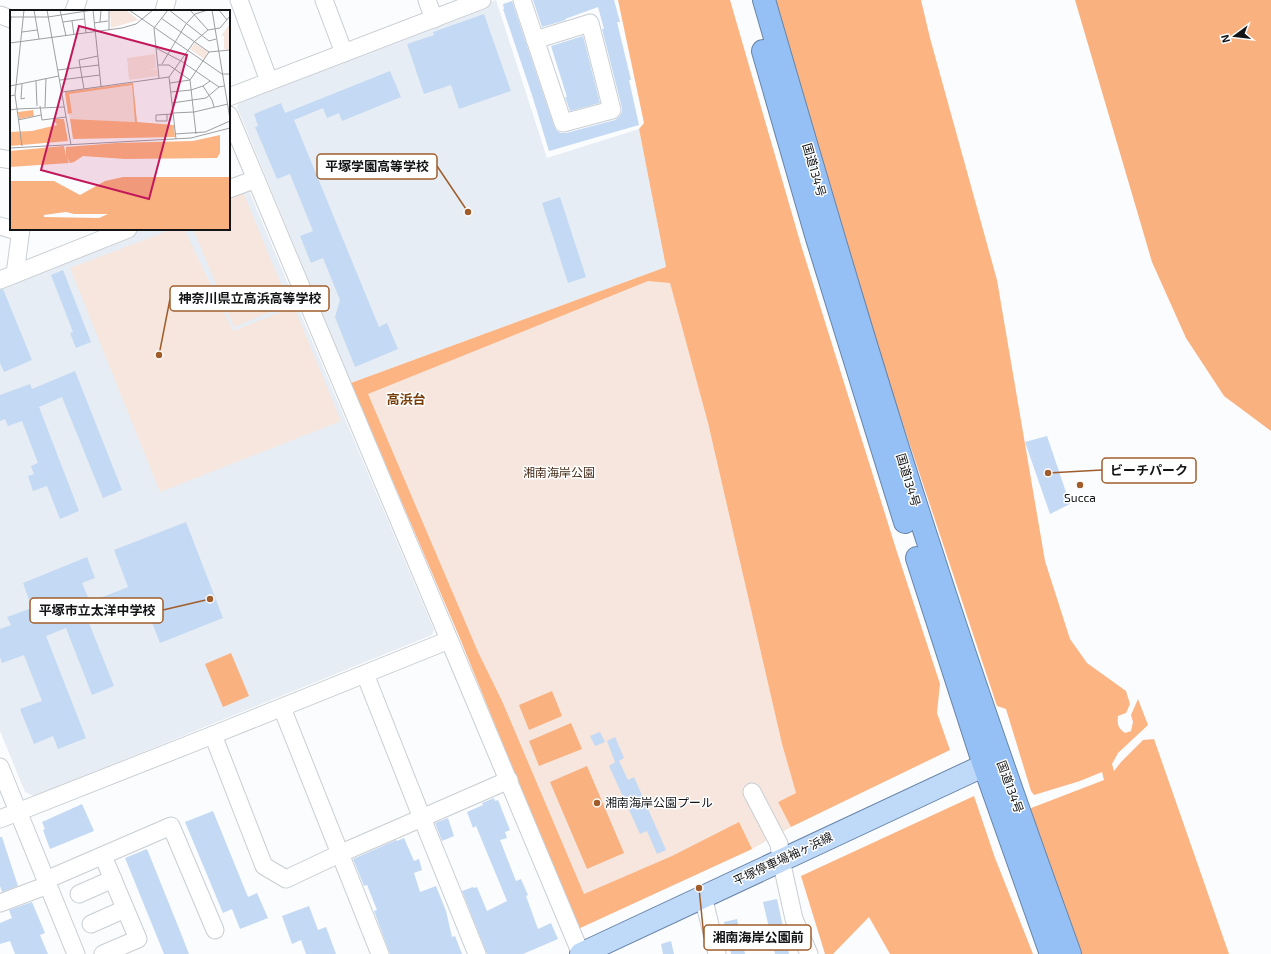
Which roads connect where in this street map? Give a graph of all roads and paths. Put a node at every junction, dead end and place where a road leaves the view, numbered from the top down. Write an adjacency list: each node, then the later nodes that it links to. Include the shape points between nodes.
1 (78, 0): 10 (street)
2 (167, 0): 11 (street)
3 (239, 0): 17 (street)
4 (324, 0): 16 (street)
5 (427, 0): 14 (street)
6 (482, 0): 14 (street)
7 (522, 0): 15 (street)
8 (748, 0): 33 (highway, 国道134号, via 835,297 915,551)
9 (764, 0): 33 (highway, 国道134号)
10 (74, 10)
11 (164, 10)
12 (0, 15): 13 (street)
13 (10, 19)
14 (434, 19): 16 (street)
15 (535, 40): 15 (street, via 563,123 612,110 590,23)
16 (344, 53): 17 (street)
17 (270, 81): 18 (street)
18 (230, 98)
19 (230, 117): 22 (street)
20 (0, 158): 21 (street)
21 (10, 160)
22 (256, 179): 23 (street); 29 (street)
23 (230, 189)
24 (0, 226): 25 (street)
25 (10, 228)
26 (126, 230): 28 (street)
27 (21, 231): 28 (street)
28 (8, 277)
29 (450, 640): 30 (street); 35 (street)
30 (365, 674): 31 (street); 38 (street)
31 (282, 708): 32 (street); 40 (street)
32 (214, 735): 37 (street); 40 (street, via 264,866 286,879)
33 (992, 761): 42 (main road, 平塚停車場袖ヶ浜線); 58 (highway, 国道134号); 59 (highway, 国道134号)
34 (0, 767): 37 (street)
35 (509, 780): 38 (street); 55 (street)
36 (752, 792): 42 (street, via 779,844)
37 (18, 812): 39 (street); 44 (street)
38 (422, 818): 40 (street); 54 (street)
39 (0, 819)
40 (339, 854): 53 (street)
41 (103, 856): 43 (street); 44 (street); 50 (street, via 172,826)
42 (781, 860): 46 (main road, 平塚停車場袖ヶ浜線); 57 (street, via 794,919)
43 (113, 879): 45 (street); 48 (street)
44 (47, 882): 47 (street); 51 (street)
45 (79, 894)
46 (703, 896): 55 (main road, 平塚停車場袖ヶ浜線); 56 (street)
47 (0, 903)
48 (125, 909): 49 (street); 52 (street, via 138,940)
49 (91, 924)
50 (214, 930)
51 (76, 954)
52 (103, 954)
53 (380, 954)
54 (477, 954)
55 (581, 954)
56 (717, 954)
57 (809, 954)
58 (1051, 954)
59 (1070, 954)

